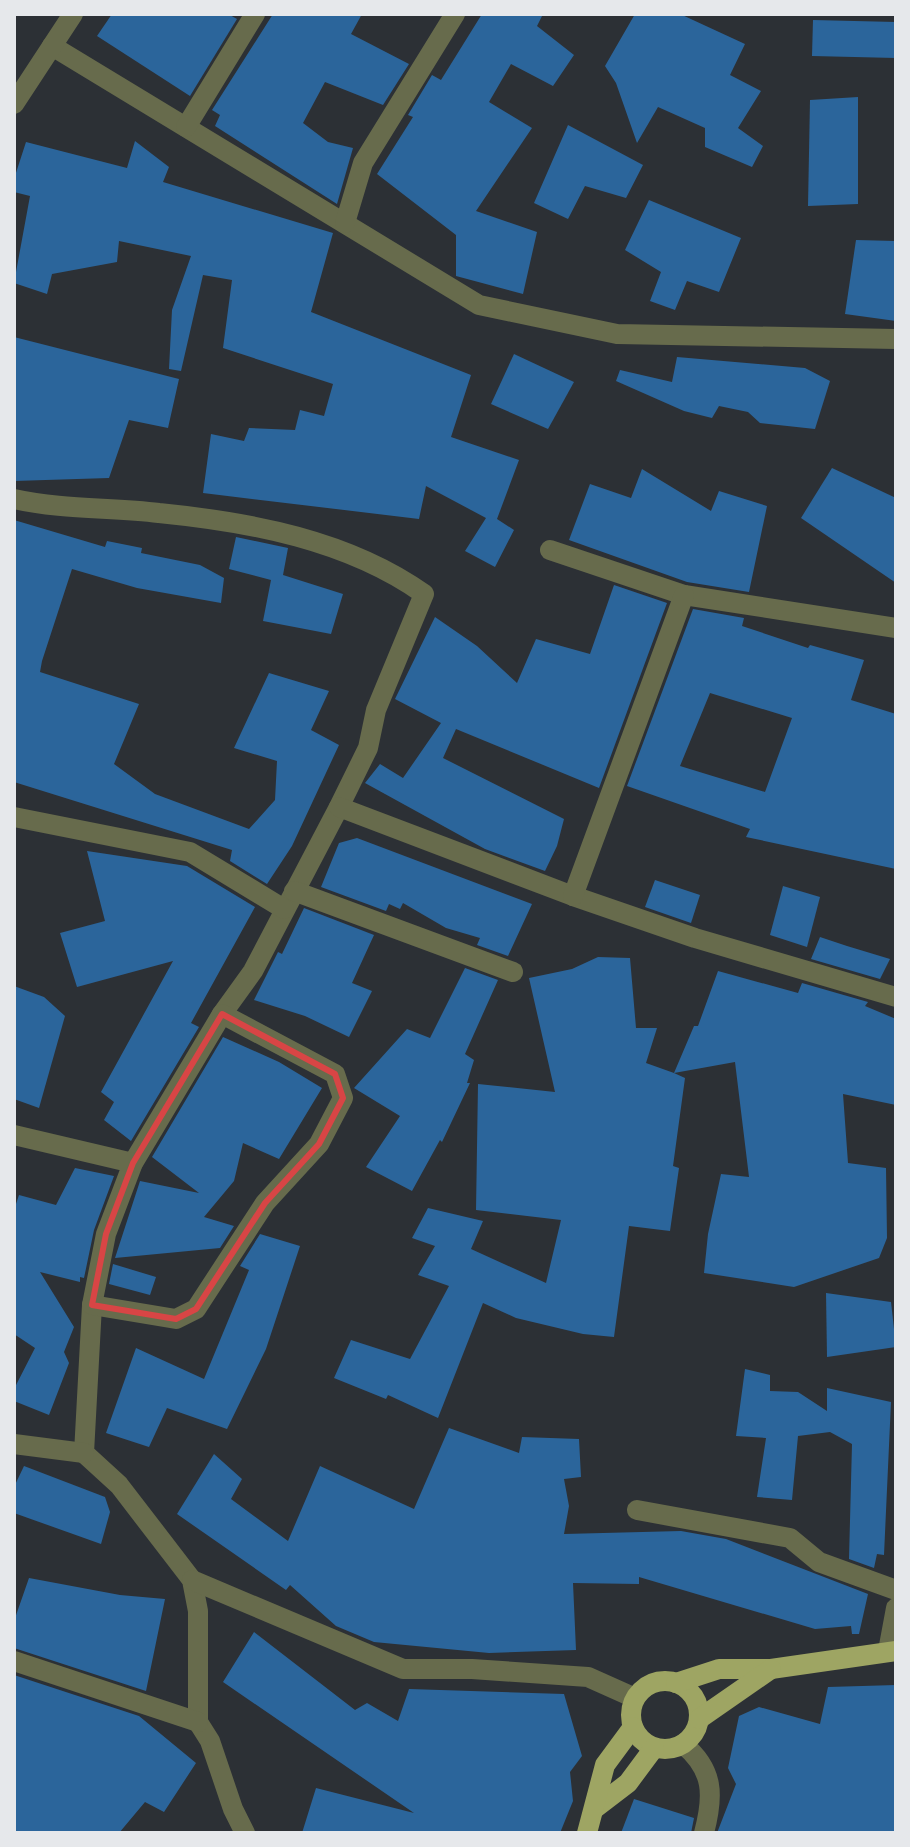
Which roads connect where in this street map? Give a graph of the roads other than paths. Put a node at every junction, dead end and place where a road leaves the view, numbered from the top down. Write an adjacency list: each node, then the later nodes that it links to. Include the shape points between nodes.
1 (73, 14): 4 (street)
2 (255, 14): 6 (street)
3 (455, 14): 7 (street, via 363,163)
4 (52, 46): 5 (street); 6 (street)
5 (14, 104)
6 (186, 127): 7 (street)
7 (345, 223): 8 (street, via 479,305 602,331)
8 (896, 339)
9 (14, 499): 13 (street, via 107,512 158,512 298,536 366,560 424,594 376,710 368,748)
10 (550, 550): 11 (street)
11 (684, 595): 12 (street); 15 (street)
12 (896, 628)
13 (339, 807): 15 (street); 16 (street)
14 (14, 817): 16 (street, via 190,852)
15 (573, 896): 18 (street)
16 (289, 900): 17 (street); 19 (street, via 253,971)
17 (513, 972)
18 (896, 997)
19 (222, 1014): 21 (street); 22 (street, via 335,1074 343,1098 319,1144 265,1203 196,1309 176,1319)
20 (14, 1135): 21 (street)
21 (133, 1163): 22 (street, via 106,1234)
22 (92, 1305): 24 (street)
23 (14, 1444): 24 (street)
24 (84, 1453): 26 (street, via 119,1485)
25 (637, 1510): 27 (street, via 790,1538 819,1562)
26 (192, 1580): 33 (street, via 403,1669 588,1677); 35 (street, via 198,1611)
27 (896, 1590)
28 (896, 1608): 29 (street)
29 (892, 1651): 31 (main road)
30 (14, 1661): 35 (street)
31 (771, 1669): 32 (main road, via 719,1669); 34 (main road)
32 (676, 1683): 33 (main road, via 646,1686); 34 (main road, via 697,1703)
33 (635, 1698): 36 (main road)
34 (699, 1719): 37 (main road)
35 (198, 1722): 40 (street)
36 (633, 1727): 38 (main road); 39 (main road, via 605,1765)
37 (683, 1744): 38 (main road); 42 (street, via 701,1759 709,1775)
38 (654, 1748): 39 (main road, via 628,1783)
39 (594, 1809): 41 (main road)
40 (245, 1833)
41 (587, 1833)
42 (704, 1833)

